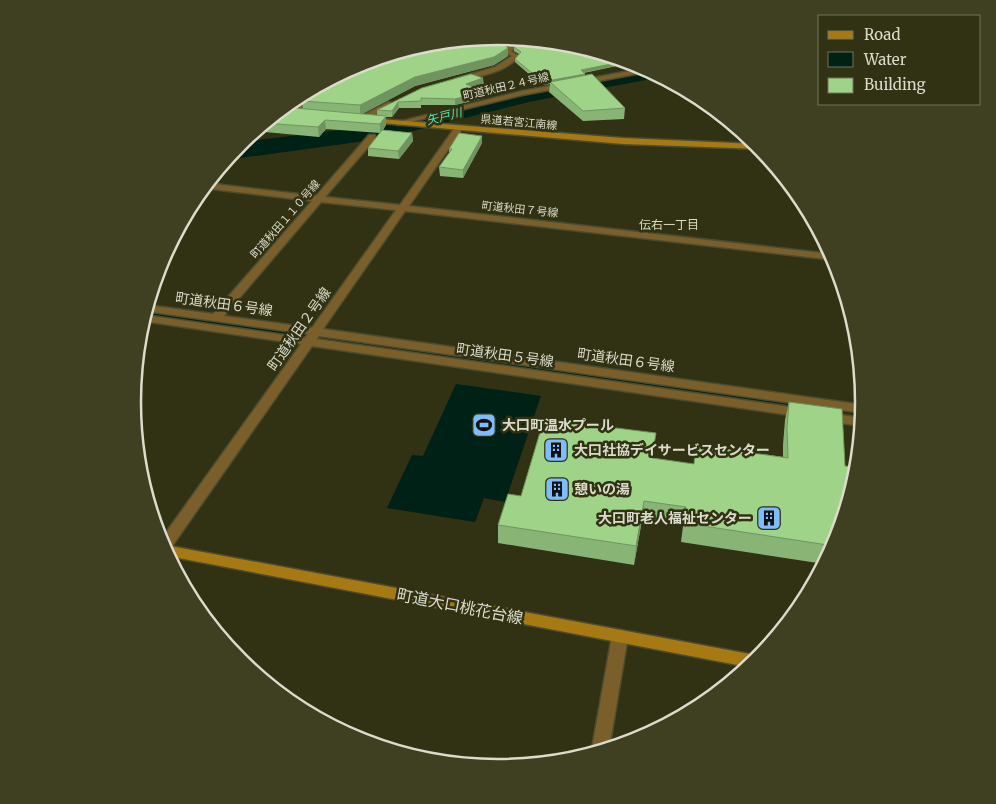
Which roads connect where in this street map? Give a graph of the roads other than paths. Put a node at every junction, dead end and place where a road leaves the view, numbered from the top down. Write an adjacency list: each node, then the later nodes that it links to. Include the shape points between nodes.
1 (514, 46): 3 (street, via 506,51 516,56 510,63)
2 (636, 72): 10 (street, 町道秋田２４号線, via 522,93)
3 (448, 82)
4 (322, 94): 6 (street)
5 (402, 98): 9 (street)
6 (293, 110)
7 (288, 113): 8 (main road)
8 (306, 115)
9 (355, 119): 10 (main road, 県道若宮江南線)
10 (399, 123): 11 (main road, 県道若宮江南線)
11 (458, 128): 13 (main road, 県道若宮江南線); 16 (street, 町道秋田２号線)
12 (372, 137): 15 (street, 町道秋田１１０号線)
13 (746, 146)
14 (214, 187): 15 (street, 町道秋田７号線)
15 (319, 199): 16 (street, 町道秋田７号線); 19 (street, 町道秋田１１０号線)
16 (403, 208): 17 (street, 町道秋田７号線); 21 (street, 町道秋田２号線)
17 (824, 256)
18 (153, 309): 19 (street, 町道秋田６号線)
19 (216, 318): 21 (street, 町道秋田６号線)
20 (151, 319): 21 (street, 町道秋田５号線)
21 (312, 337): 22 (street, 町道秋田６号線); 23 (street, 町道秋田５号線); 24 (street, 町道秋田２号線)
22 (855, 408)
23 (854, 421)
24 (169, 542)
25 (174, 551): 26 (main road, 町道大口桃花台線)
26 (620, 636): 27 (main road, 町道大口桃花台線); 28 (street)
27 (744, 660)
28 (600, 744)

